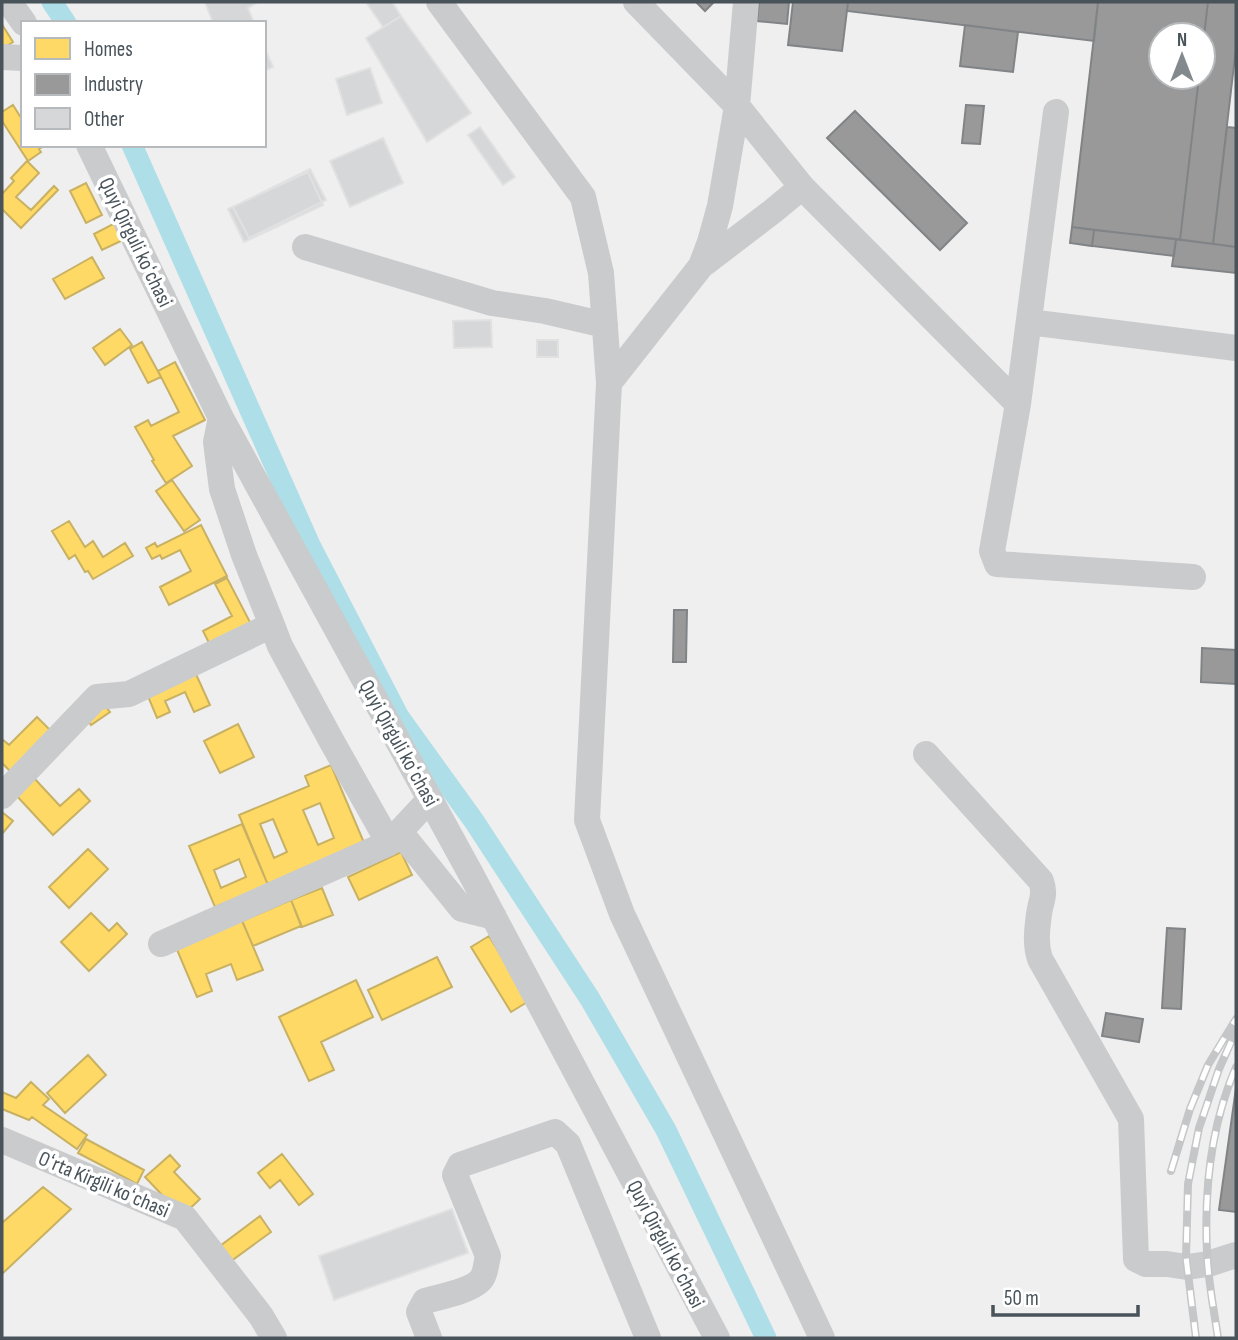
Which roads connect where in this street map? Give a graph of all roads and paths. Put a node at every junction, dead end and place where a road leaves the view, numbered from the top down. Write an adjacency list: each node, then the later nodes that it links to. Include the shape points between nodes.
1 (9, 2): 5 (street)
2 (439, 2): 15 (street, via 583,197 601,273)
3 (636, 2): 8 (street)
4 (746, 2): 8 (street)
5 (23, 21)
6 (2, 57): 7 (street)
7 (21, 58)
8 (737, 106): 11 (street); 13 (street, via 720,206)
9 (1056, 112): 14 (street)
10 (90, 147): 19 (street, Quyi Qirguli koʻchasi)
11 (802, 187): 13 (street); 18 (street)
12 (305, 247): 15 (street, via 492,303)
13 (701, 266): 17 (street)
14 (1029, 322): 16 (street); 18 (street)
15 (605, 325): 17 (street)
16 (1236, 348)
17 (609, 383): 36 (street, via 587,820 622,914)
18 (1018, 404): 20 (street, via 992,551 997,564)
19 (221, 418): 21 (street, via 216,442 222,489); 24 (street, Quyi Qirguli koʻchasi)
20 (1192, 577)
21 (272, 625): 23 (street, via 129,694 97,697); 25 (street, via 331,740)
22 (926, 754): 29 (street, via 1041,881 1045,891 1036,946 1040,959 1131,1119 1136,1259 1187,1267)
23 (2, 796)
24 (430, 799): 25 (street); 26 (street, Quyi Qirguli koʻchasi)
25 (394, 838): 26 (street, via 462,909); 27 (street)
26 (494, 917): 35 (street, Quyi Qirguli koʻchasi)
27 (161, 943)
28 (2, 1140): 32 (street, Oʻrta Kirgili koʻchasi, via 185,1218)
29 (1236, 1255)
30 (408, 1284): 31 (street)
31 (419, 1312): 33 (street); 34 (street, via 425,1301 474,1286 486,1267 488,1256 455,1175 460,1164 555,1132 568,1144)
32 (274, 1338)
33 (429, 1338)
34 (648, 1338)
35 (717, 1338)
36 (822, 1338)

